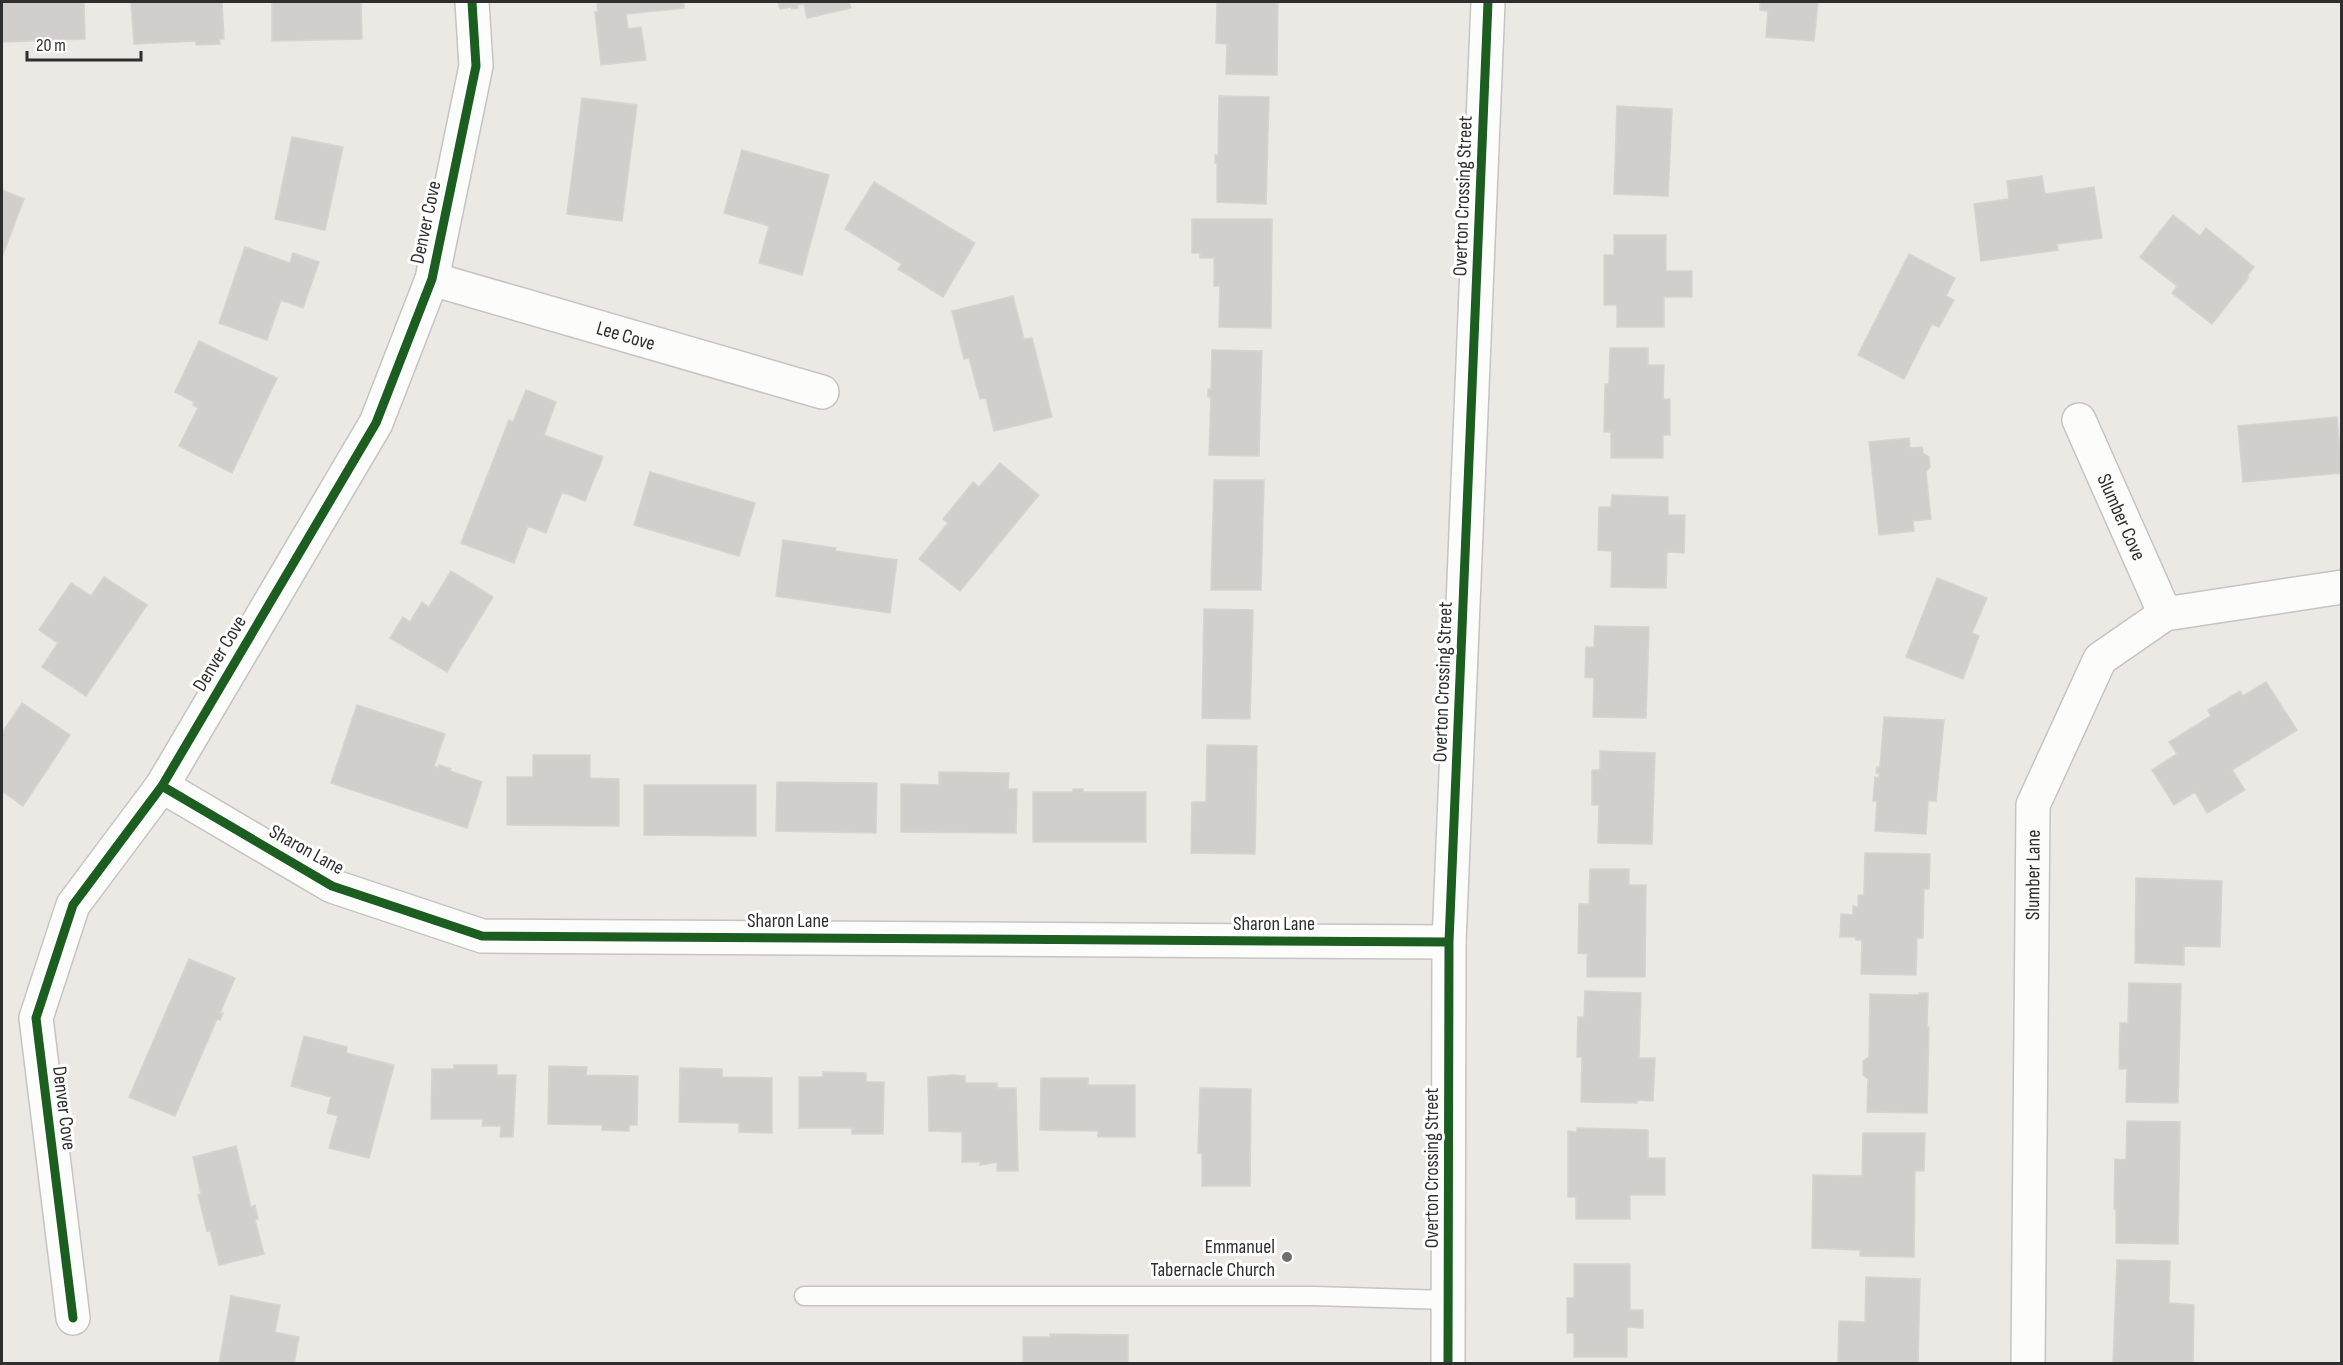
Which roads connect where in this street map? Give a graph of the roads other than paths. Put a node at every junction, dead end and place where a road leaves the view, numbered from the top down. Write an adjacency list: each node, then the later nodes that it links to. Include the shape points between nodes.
1 (472, 2): 3 (street, Denver Cove, via 476,66)
2 (1488, 2): 9 (street, Overton Crossing Street)
3 (432, 279): 4 (street, Lee Cove); 8 (street, Denver Cove, via 376,423)
4 (822, 392)
5 (2079, 420): 7 (street, Slumber Cove)
6 (2342, 588): 7 (street, Slumber Lane)
7 (2165, 614): 14 (street, Slumber Lane, via 2100,659 2033,805)
8 (162, 786): 9 (street, Sharon Lane, via 332,886 482,936); 12 (street, Denver Cove, via 74,905 36,1018)
9 (1449, 942): 11 (street, Overton Crossing Street)
10 (804, 1296): 11 (lane, via 1314,1296)
11 (1448, 1300): 13 (street, Overton Crossing Street)
12 (74, 1318)
13 (1448, 1364)
14 (2028, 1364)

